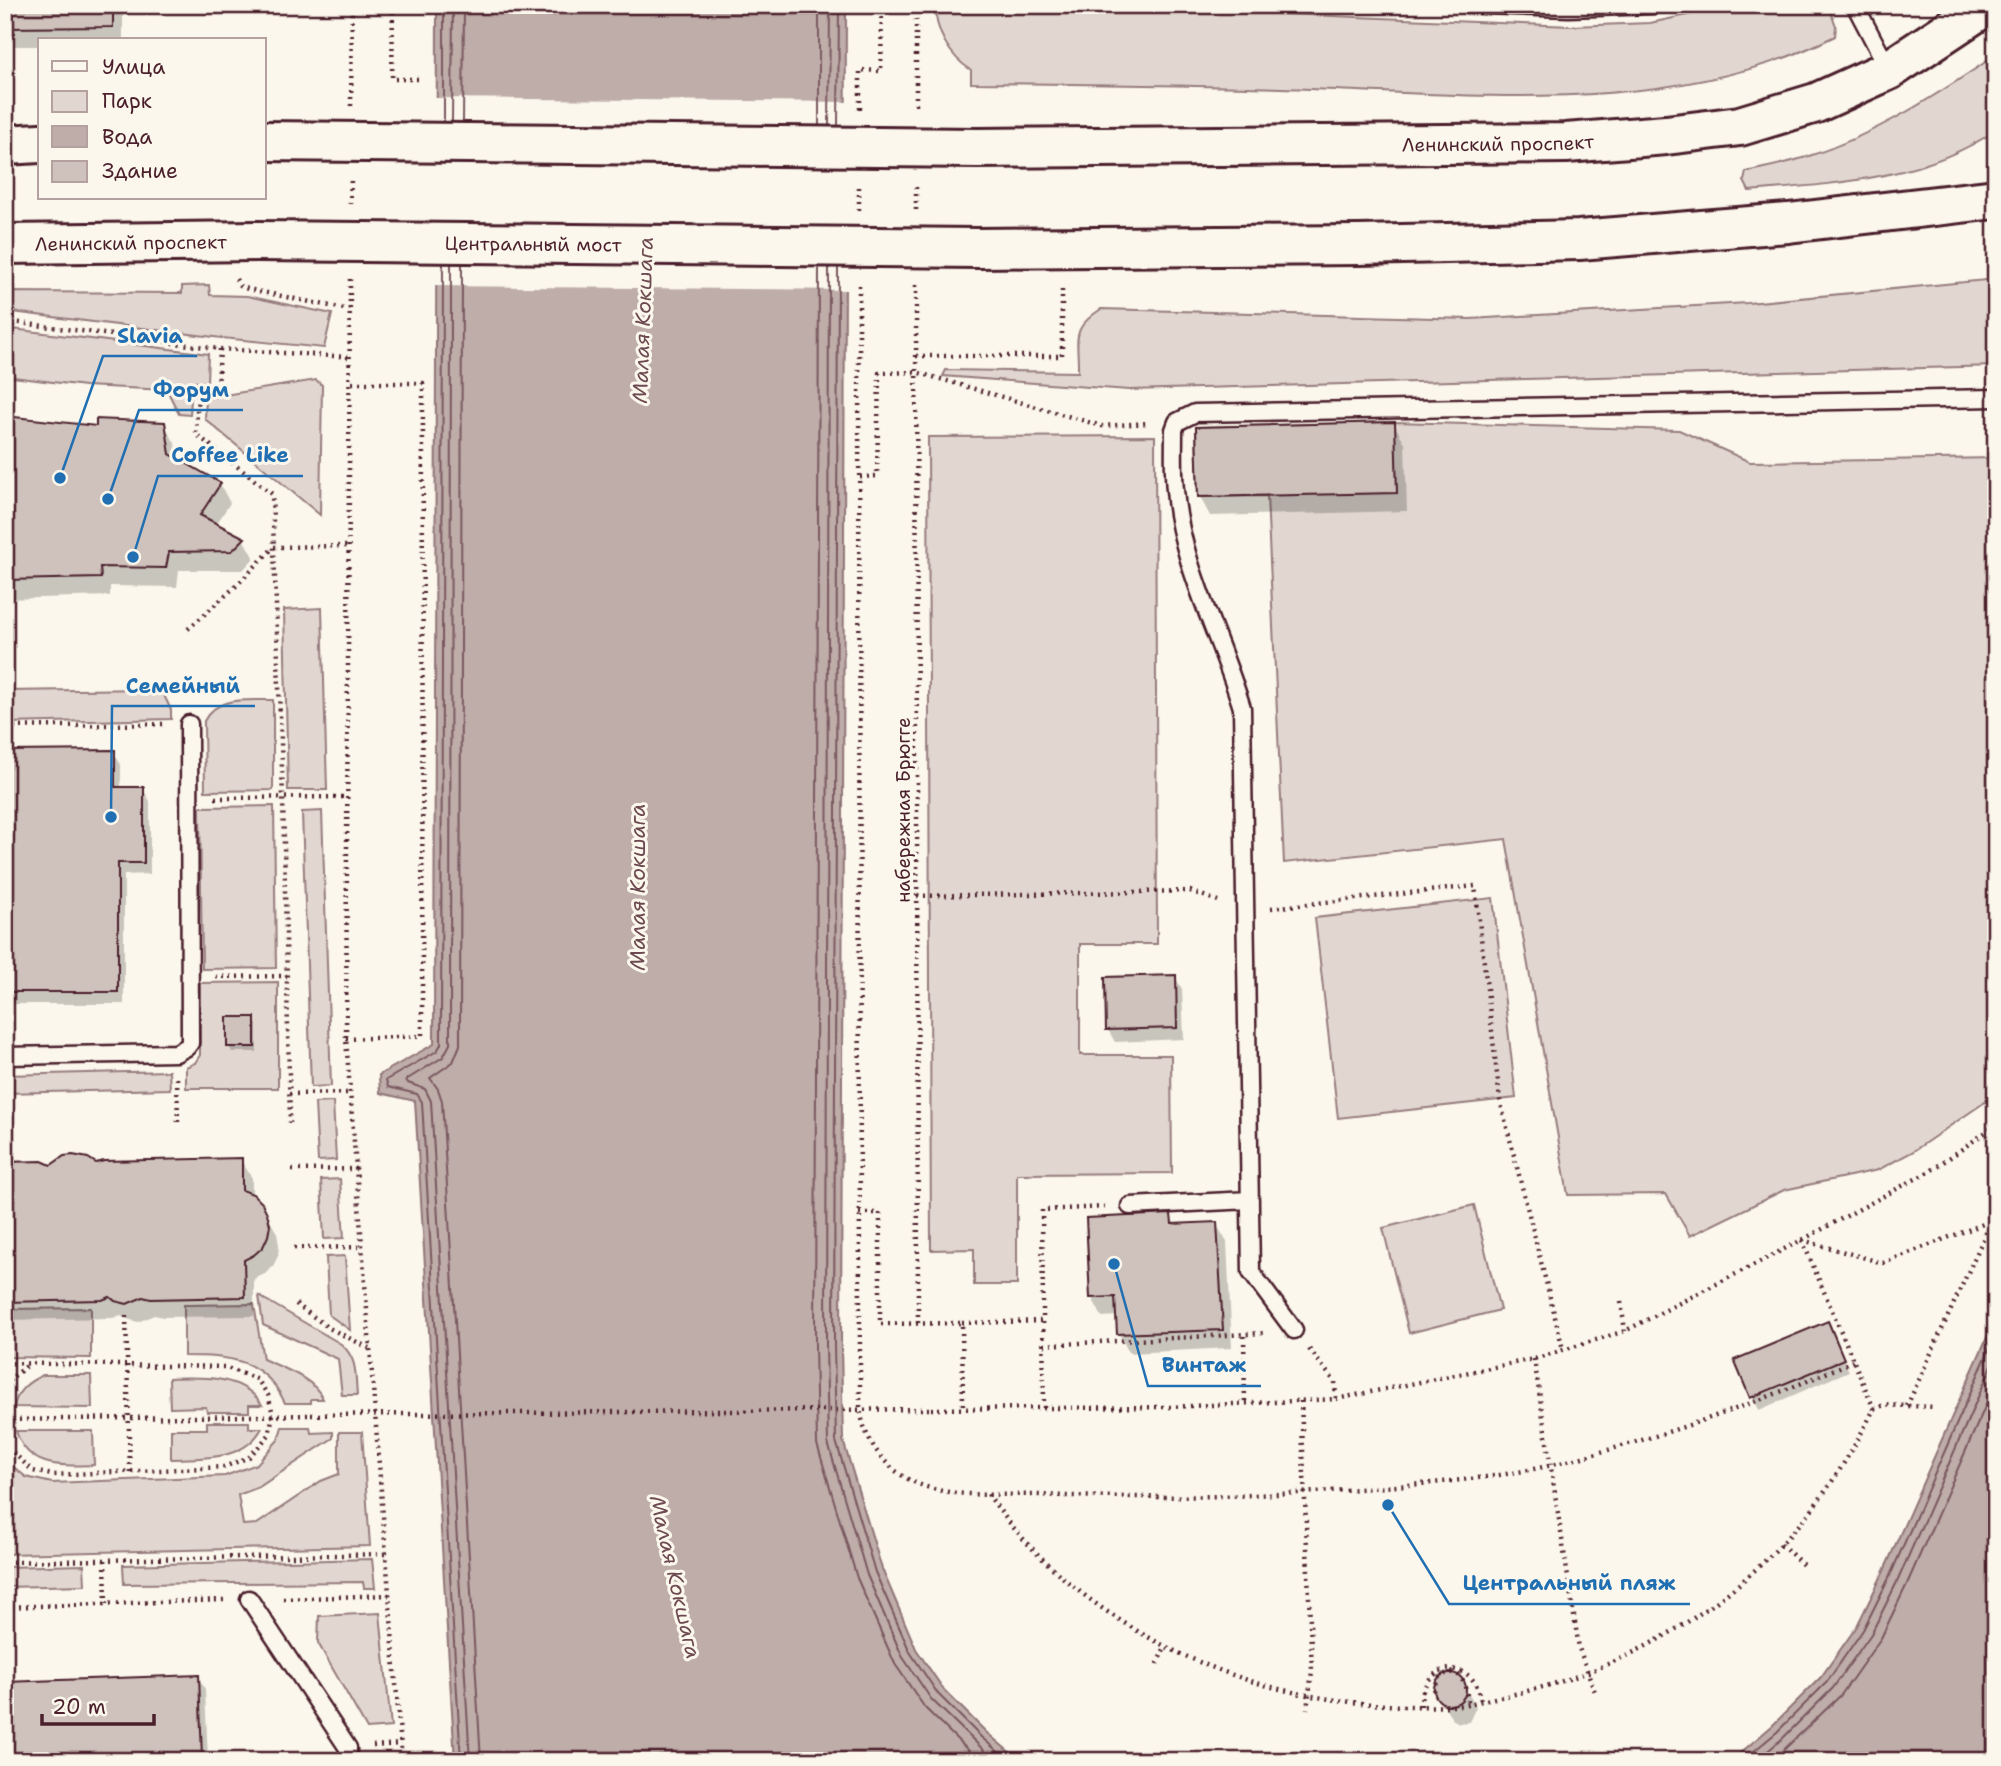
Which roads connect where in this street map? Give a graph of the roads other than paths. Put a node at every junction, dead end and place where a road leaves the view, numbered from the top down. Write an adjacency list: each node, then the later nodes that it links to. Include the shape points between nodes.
1 (1483, 5): 2 (lane)
2 (1653, 5)
3 (1855, 5): 5 (lane)
4 (1987, 5): 5 (main road, Ленинский проспект)
5 (1889, 70): 6 (main road, Ленинский проспект, bridge, via 1816,103 1752,122 1566,143 978,148)
6 (266, 141)
7 (38, 144): 8 (main road)
8 (5, 145)
9 (1996, 199): 10 (main road, Центральный мост, bridge, via 1800,222 1579,240 1372,245 977,248)
10 (257, 241): 11 (main road, Ленинский проспект)
11 (5, 244)
12 (1996, 398): 15 (lane, via 1195,413 1177,422 1175,492 1186,550 1241,708)
13 (189, 724): 14 (lane, via 190,1043 176,1053)
14 (5, 1056)
15 (1250, 1200): 16 (lane); 17 (lane, via 1251,1272)
16 (1130, 1206)
17 (1294, 1330)
18 (249, 1600): 19 (lane, via 348,1748)
19 (348, 1761)

